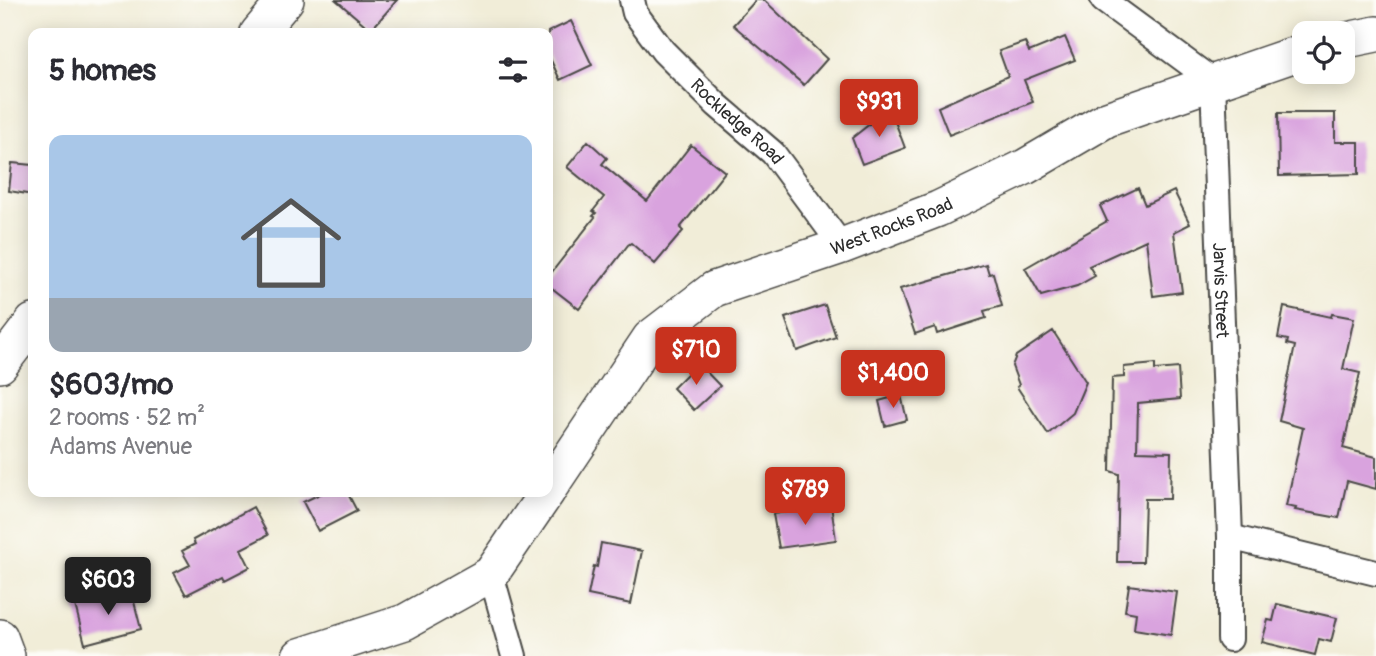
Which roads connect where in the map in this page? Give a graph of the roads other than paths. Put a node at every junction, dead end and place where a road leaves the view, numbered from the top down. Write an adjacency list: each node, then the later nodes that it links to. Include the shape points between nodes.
1 (286, 0): 4 (main road)
2 (632, 0): 9 (street, Rockledge Road, via 635,13 663,51 773,153)
3 (1103, 0): 8 (street)
4 (262, 28)
5 (1376, 34): 6 (main road)
6 (1355, 38)
7 (1292, 55): 8 (main road, West Rocks Road)
8 (1213, 81): 9 (main road, West Rocks Road, via 1107,118 1025,167 951,203); 14 (street, Jarvis Street)
9 (842, 246): 12 (main road, West Rocks Road, via 714,289 650,338)
10 (28, 329): 11 (main road)
11 (0, 365)
12 (553, 482)
13 (543, 497): 16 (main road, West Rocks Road)
14 (1230, 537): 15 (street); 18 (street, Jarvis Street)
15 (1376, 573)
16 (491, 574): 20 (main road, West Rocks Road, via 405,622); 21 (street)
17 (0, 637): 19 (main road)
18 (1230, 639)
19 (7, 656)
20 (300, 656)
21 (514, 656)

